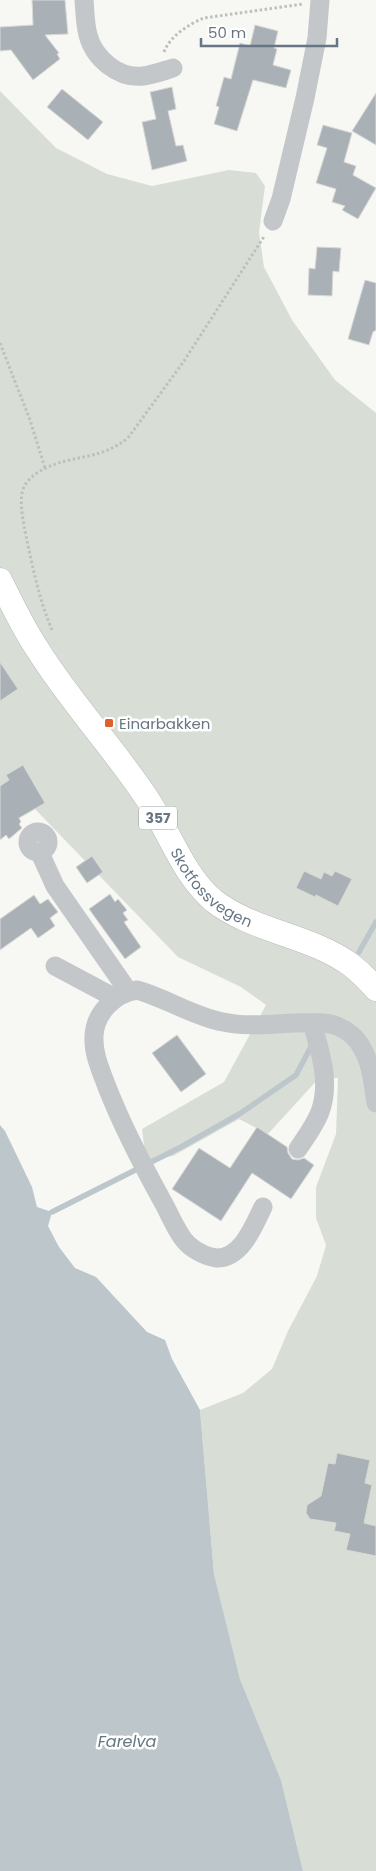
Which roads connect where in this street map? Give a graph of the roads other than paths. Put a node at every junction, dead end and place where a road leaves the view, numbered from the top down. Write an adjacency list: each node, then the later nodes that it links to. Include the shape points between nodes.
1 (84, 0): 3 (street, via 87,34 92,47 109,67 141,76)
2 (312, 2): 4 (street, via 317,38 281,199)
3 (173, 68)
4 (273, 220)
5 (0, 580): 8 (main road, Skotfossvegen / 357, via 38,651 149,802 183,862 204,891 246,920 301,940 338,958)
6 (40, 852): 9 (street, via 55,886 83,927)
7 (55, 966): 9 (street)
8 (376, 989)
9 (121, 995): 10 (street, via 137,990 222,1022); 13 (street, via 105,1008 97,1022 94,1048 131,1145 184,1241 202,1254 217,1258 228,1255 249,1235)
10 (312, 1023): 11 (street, via 335,1025 356,1039 368,1060); 12 (street, via 324,1069 324,1089 321,1110)
11 (376, 1103)
12 (298, 1149)
13 (264, 1207)

